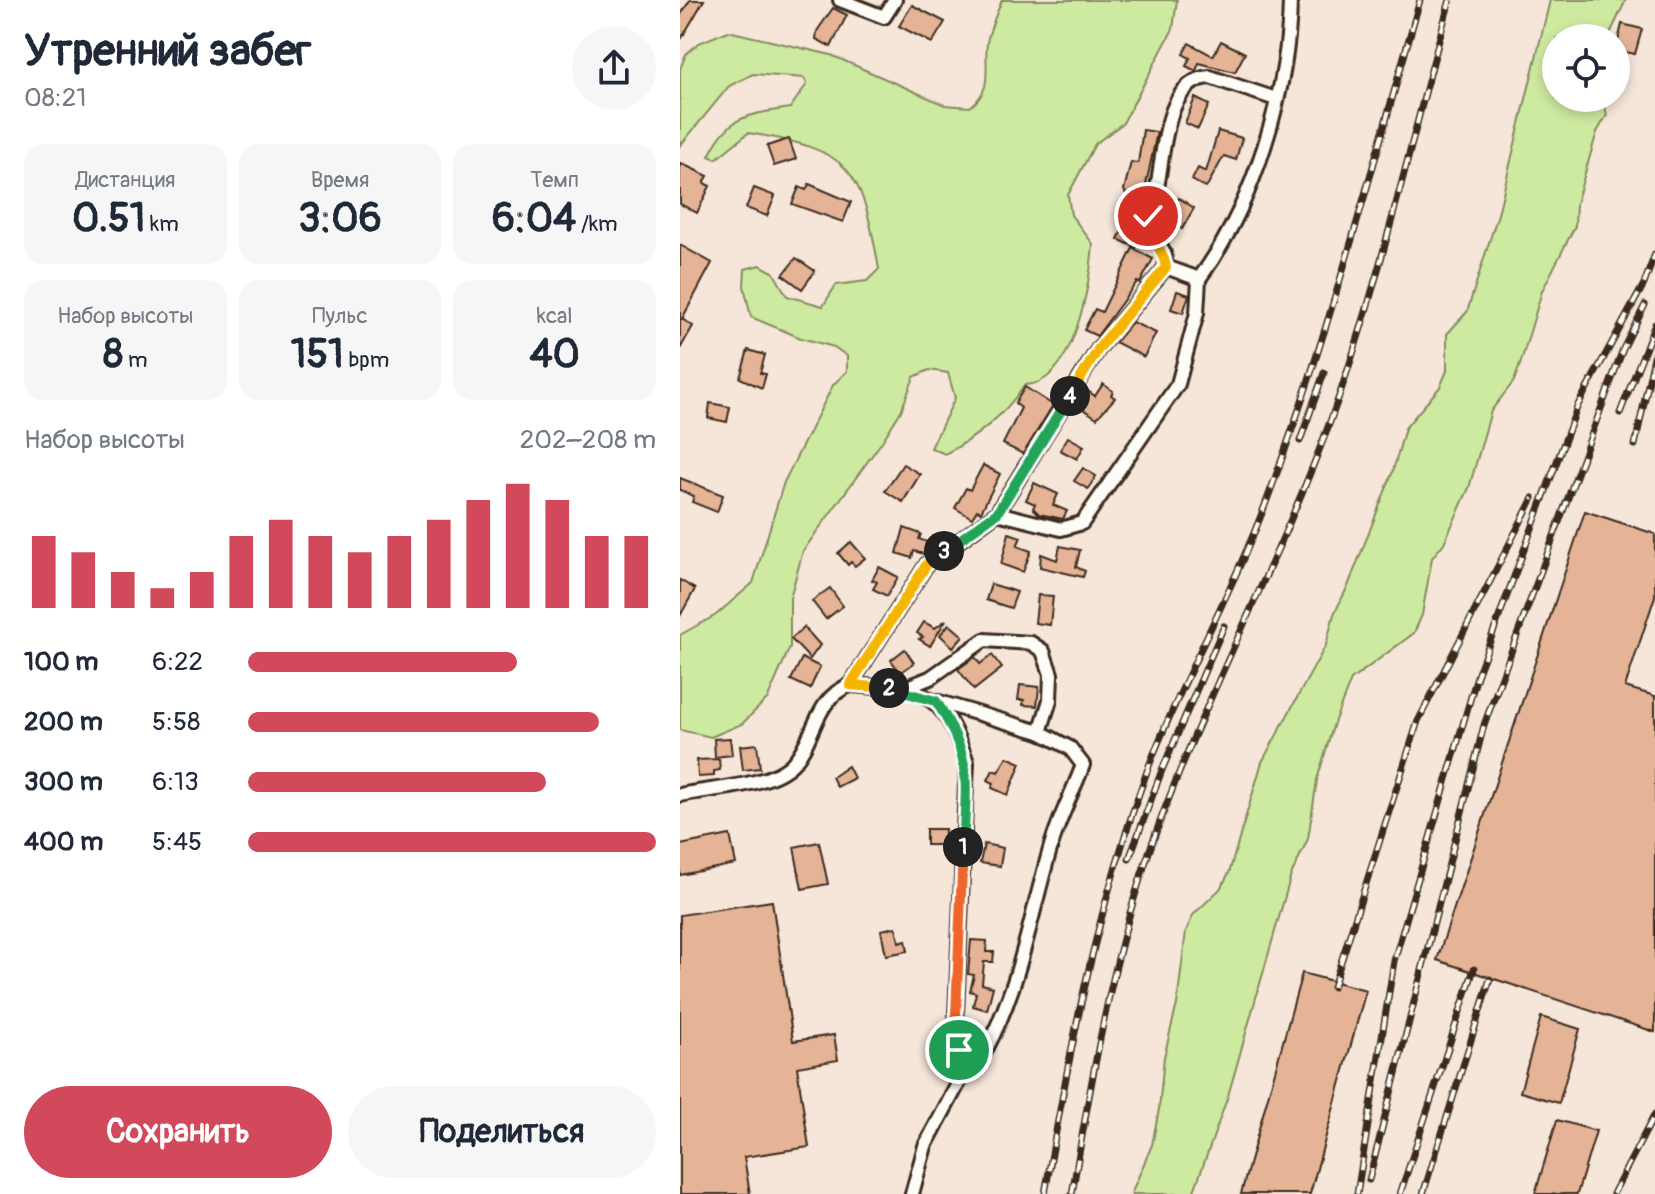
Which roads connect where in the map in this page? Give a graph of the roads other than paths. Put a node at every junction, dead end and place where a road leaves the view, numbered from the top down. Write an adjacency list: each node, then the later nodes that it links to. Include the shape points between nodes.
1 (840, 0): 2 (street, via 884,17)
2 (895, 0)
3 (1290, 0): 4 (street)
4 (1276, 99): 5 (street, via 1210,77 1193,84 1176,104 1147,225); 6 (street, via 1256,170 1229,235)
5 (1166, 267): 6 (street); 7 (street, via 1099,348)
6 (1199, 279): 7 (street, via 1197,313 1178,384 1082,523 1061,529)
7 (997, 513): 8 (street, via 927,564)
8 (850, 685): 9 (street); 12 (street, via 836,690 819,711 794,763 774,778)
9 (902, 689): 10 (street); 11 (street, via 930,678 984,640 1031,643 1043,651 1051,674)
10 (936, 701): 11 (street); 13 (street, via 967,762 956,1014 959,1050)
11 (1040, 732): 13 (street, via 1070,748 1083,765 1052,844 1019,975 989,1045 978,1063)
12 (680, 795)
13 (967, 1067): 14 (street, via 925,1146)
14 (912, 1194)

